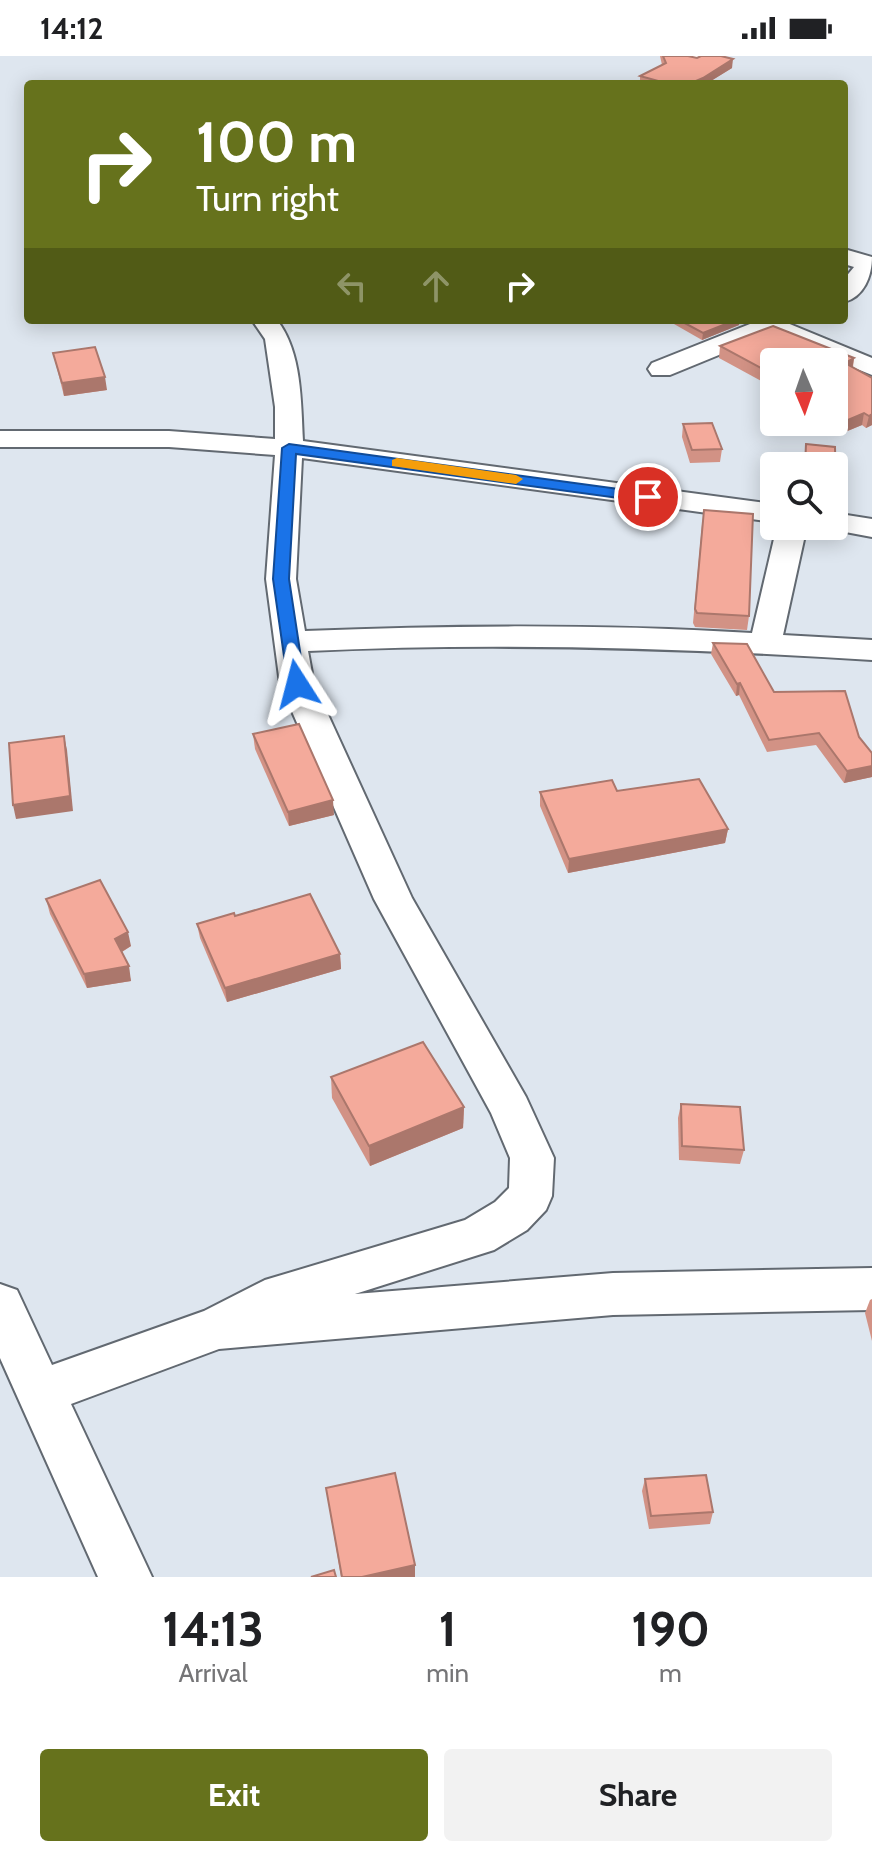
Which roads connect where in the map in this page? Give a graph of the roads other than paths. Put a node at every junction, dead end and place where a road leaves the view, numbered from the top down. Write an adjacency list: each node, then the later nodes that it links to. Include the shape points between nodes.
1 (859, 260): 2 (street, via 869,264)
2 (848, 290)
3 (267, 324): 8 (street, via 278,338)
4 (788, 324): 5 (street); 6 (street, via 770,325)
5 (872, 367)
6 (661, 369)
7 (0, 439): 8 (street, via 169,439)
8 (289, 448): 9 (street); 13 (street, via 281,579)
9 (760, 511)
10 (848, 524): 11 (street)
11 (872, 528)
12 (789, 540): 14 (street)
13 (290, 642): 14 (street, via 444,635); 18 (street, via 297,684 386,885 511,1109 532,1158 532,1180 530,1196 511,1216 478,1236 265,1301)
14 (765, 644): 15 (street)
15 (872, 650)
16 (872, 1289): 18 (street, via 613,1294)
17 (0, 1305): 19 (street)
18 (219, 1327): 19 (street)
19 (41, 1392): 20 (street)
20 (125, 1577)

